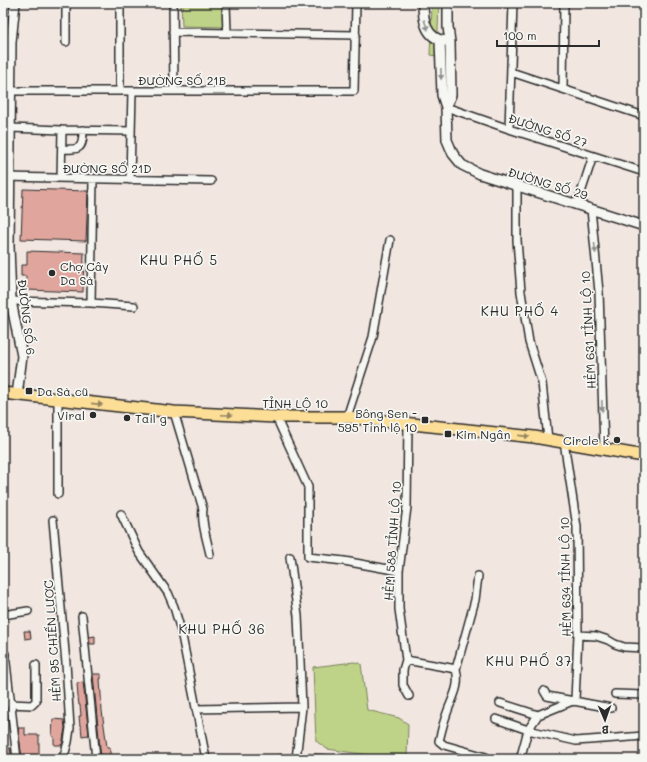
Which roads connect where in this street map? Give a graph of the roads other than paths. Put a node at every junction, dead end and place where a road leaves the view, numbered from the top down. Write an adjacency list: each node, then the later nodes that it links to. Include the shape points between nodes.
1 (15, 3): 20 (street, ĐƯỜNG SỐ 6)
2 (66, 3): 15 (street)
3 (120, 3): 19 (street)
4 (172, 3): 11 (street)
5 (226, 3): 12 (street)
6 (356, 3): 13 (street)
7 (423, 3): 14 (street, one-way to 14, via 426,26 430,34)
8 (448, 3): 16 (street)
9 (513, 3): 17 (street)
10 (564, 3): 18 (street)
11 (173, 32): 12 (street); 22 (street)
12 (226, 33): 13 (street)
13 (356, 35): 22 (street, ĐƯỜNG SỐ 21B, via 354,91)
14 (440, 40): 16 (street); 23 (street, one-way to 23, via 442,95)
15 (66, 42)
16 (450, 42): 23 (street, via 451,95)
17 (511, 72): 18 (street); 26 (street)
18 (563, 89): 24 (street)
19 (120, 90): 20 (street, ĐƯỜNG SỐ 21B); 21 (street, ĐƯỜNG SỐ 21B)
20 (10, 91): 25 (street, ĐƯỜNG SỐ 6)
21 (132, 91): 22 (street, ĐƯỜNG SỐ 21B); 29 (street)
22 (174, 91)
23 (446, 107): 26 (street, ĐƯỜNG SỐ 27); 38 (street, ĐƯỜNG SỐ 29, via 447,137 459,162 465,168)
24 (644, 116)
25 (10, 128): 27 (street); 33 (street, ĐƯỜNG SỐ 6)
26 (509, 129): 31 (street, ĐƯỜNG SỐ 27)
27 (62, 130): 28 (street); 30 (street)
28 (83, 130): 29 (street); 30 (street, via 84,141 81,147 75,150)
29 (131, 130): 36 (street)
30 (62, 149): 34 (street)
31 (593, 156): 32 (street, ĐƯỜNG SỐ 27); 39 (street)
32 (644, 172)
33 (6, 177): 34 (street, ĐƯỜNG SỐ 21D); 43 (street, ĐƯỜNG SỐ 6)
34 (61, 178): 35 (street, ĐƯỜNG SỐ 21D)
35 (93, 179): 36 (street, ĐƯỜNG SỐ 21D); 45 (street)
36 (130, 180): 37 (street, ĐƯỜNG SỐ 21D)
37 (211, 180)
38 (517, 186): 39 (street, ĐƯỜNG SỐ 29); 54 (street, via 517,240 521,292 529,342 542,383)
39 (577, 205): 40 (street, ĐƯỜNG SỐ 29)
40 (591, 209): 41 (street, ĐƯỜNG SỐ 29); 56 (street, HẺM 631 TỈNH LỘ 10, one-way to 56, via 599,292)
41 (644, 226)
42 (390, 240): 52 (street, via 373,337)
43 (6, 271): 44 (street, ĐƯỜNG SỐ 6)
44 (11, 302): 45 (street); 48 (street, ĐƯỜNG SỐ 6, via 22,356)
45 (91, 303): 46 (street)
46 (134, 306)
47 (3, 393): 48 (main road)
48 (17, 395): 49 (main road, TỈNH LỘ 10)
49 (58, 400): 50 (main road, TỈNH LỘ 10, one-way to 50); 58 (street)
50 (174, 412): 51 (main road, TỈNH LỘ 10, one-way to 51); 61 (street, via 203,509)
51 (276, 417): 52 (main road, TỈNH LỘ 10); 63 (street, via 308,487 308,557)
52 (347, 417): 53 (main road, TỈNH LỘ 10)
53 (408, 423): 54 (main road, TỈNH LỘ 10, one-way to 54); 63 (street, HẺM 588 TỈNH LỘ 10, via 407,507)
54 (548, 439): 55 (main road, TỈNH LỘ 10)
55 (564, 442): 56 (main road, TỈNH LỘ 10); 68 (street, HẺM 634 TỈNH LỘ 10, via 577,527)
56 (604, 449): 57 (main road, TỈNH LỘ 10)
57 (644, 456)
58 (58, 494)
59 (121, 514): 82 (street, via 139,552 168,593 174,608)
60 (53, 520): 92 (street, HẺM 95 CHIẾN LƯỢC, via 70,728)
61 (210, 554)
62 (290, 557): 81 (street, via 298,616)
63 (400, 571): 71 (street, HẺM 588 TỈNH LỘ 10, via 398,609)
64 (478, 576): 73 (street, via 473,606)
65 (28, 611): 66 (street)
66 (3, 615)
67 (82, 616): 93 (street)
68 (578, 635): 69 (street, via 596,636 624,647); 78 (street, HẺM 634 TỈNH LỘ 10)
69 (644, 648)
70 (5, 654): 80 (street)
71 (406, 660): 73 (street); 77 (street, HẺM 588 TỈNH LỘ 10, via 403,685)
72 (36, 665): 80 (street, via 36,702 32,705)
73 (456, 669): 89 (street, via 456,691 445,717 439,741 444,745)
74 (544, 691): 78 (street, via 547,696)
75 (615, 694): 76 (street)
76 (644, 695)
77 (409, 696)
78 (575, 700): 83 (street); 84 (street)
79 (500, 703): 84 (street)
80 (10, 704): 91 (street)
81 (302, 707): 82 (street); 90 (street)
82 (196, 708): 94 (street)
83 (610, 708)
84 (538, 715): 86 (street)
85 (496, 719): 86 (street)
86 (528, 730): 87 (street, via 576,741); 88 (street)
87 (644, 736)
88 (521, 756)
89 (486, 757)
90 (296, 758): 95 (street); 96 (street)
91 (17, 759)
92 (63, 759)
93 (96, 759)
94 (206, 759)
95 (280, 759)
96 (325, 759)

